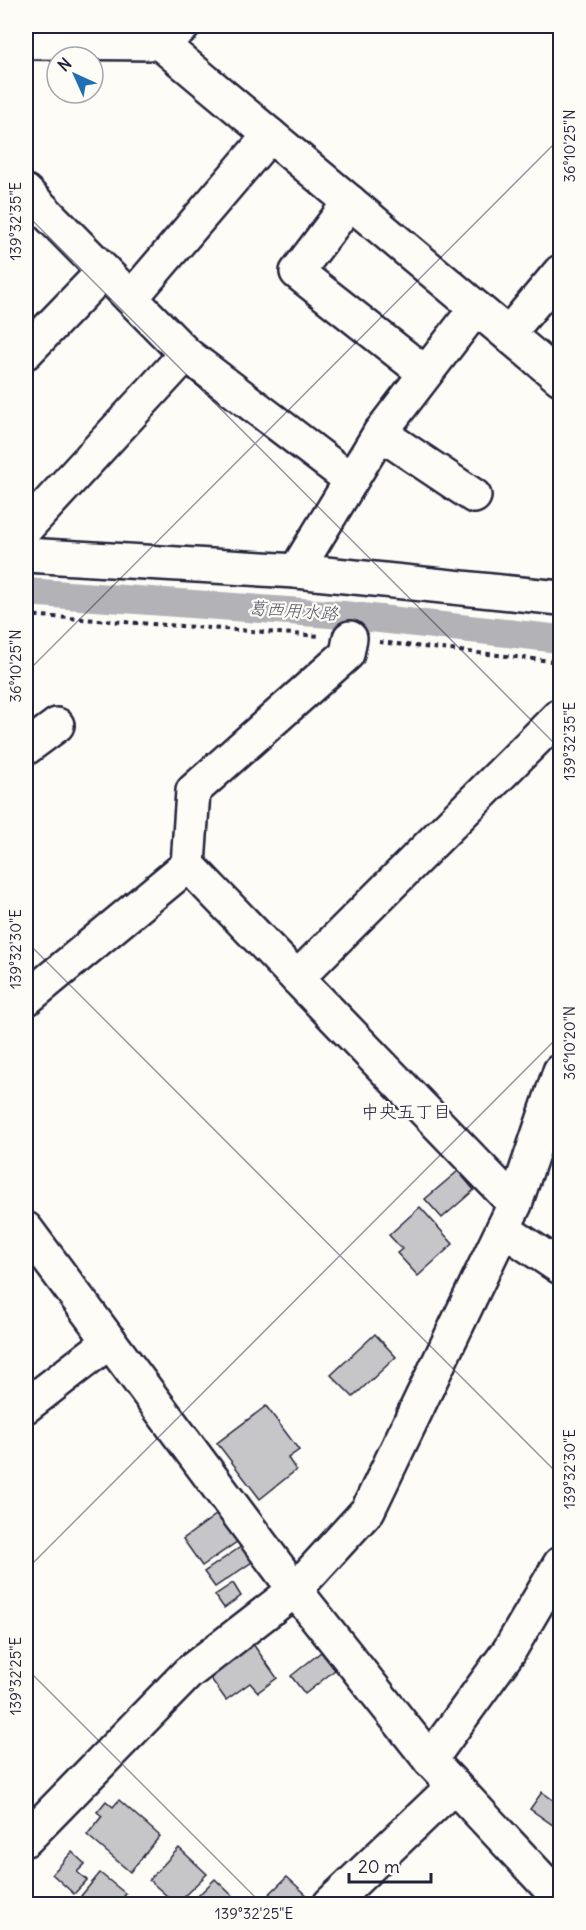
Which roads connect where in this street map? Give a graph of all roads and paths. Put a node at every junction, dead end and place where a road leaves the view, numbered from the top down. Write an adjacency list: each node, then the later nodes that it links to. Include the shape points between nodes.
1 (171, 34): 2 (street); 3 (street)
2 (26, 42)
3 (270, 135): 5 (street); 8 (street)
4 (26, 192): 6 (street)
5 (350, 202): 9 (street); 13 (street, via 297,272)
6 (104, 271): 8 (street); 11 (street)
7 (561, 272): 10 (street)
8 (131, 298): 12 (street)
9 (476, 308): 10 (street); 13 (street)
10 (508, 334): 14 (street)
11 (26, 352)
12 (186, 354): 16 (street); 18 (street)
13 (425, 374): 15 (street)
14 (561, 378)
15 (380, 433): 16 (street); 17 (street)
16 (351, 480): 20 (street)
17 (474, 496)
18 (26, 528)
19 (26, 555): 20 (street)
20 (296, 571): 21 (street)
21 (561, 598)
22 (26, 615): 23 (path)
23 (350, 638): 24 (path); 28 (street, via 347,654 193,791)
24 (561, 662)
25 (561, 715): 29 (street)
26 (57, 725): 27 (street)
27 (26, 748)
28 (188, 865): 29 (street); 30 (street)
29 (297, 978): 32 (street)
30 (26, 999)
31 (561, 1071): 32 (street)
32 (509, 1216): 34 (street); 38 (street, via 368,1510)
33 (26, 1229): 35 (street)
34 (561, 1267)
35 (110, 1341): 36 (street); 38 (street)
36 (26, 1406)
37 (561, 1564): 39 (street, via 508,1651)
38 (296, 1590): 39 (street); 41 (street, via 188,1673)
39 (430, 1760): 40 (street)
40 (454, 1786): 42 (street); 43 (street)
41 (26, 1839)
42 (561, 1899)
43 (330, 1905)

